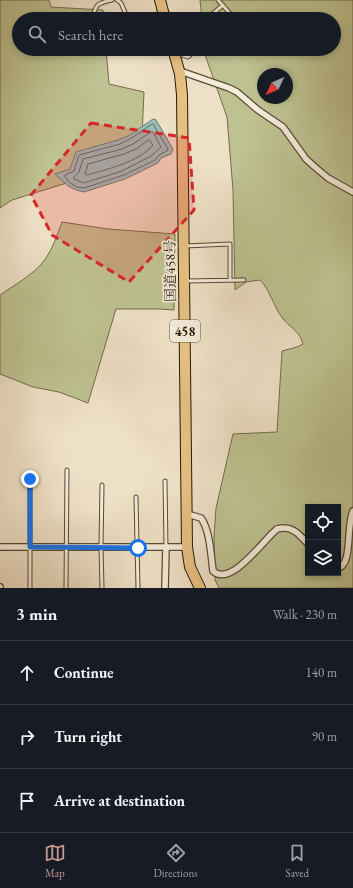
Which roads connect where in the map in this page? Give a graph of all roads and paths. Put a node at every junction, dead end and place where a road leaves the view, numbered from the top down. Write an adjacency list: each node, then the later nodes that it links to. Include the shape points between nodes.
1 (112, 0): 6 (lane, via 100,2)
2 (117, 0): 7 (lane, via 122,3)
3 (160, 0): 8 (highway)
4 (218, 0): 5 (lane)
5 (223, 5): 9 (lane); 10 (lane)
6 (94, 12)
7 (125, 12)
8 (163, 12)
9 (215, 12)
10 (229, 12)
11 (177, 56): 12 (highway, 国道458号 / 458)
12 (180, 71): 13 (street, via 237,92 283,127 306,159 316,168); 14 (highway, 国道458号 / 458)
13 (353, 192)
14 (184, 246): 15 (lane, via 230,244); 17 (highway, 国道458号 / 458)
15 (230, 280): 16 (lane); 17 (lane)
16 (244, 280)
17 (184, 281): 24 (highway, 国道458号 / 458)
18 (67, 470): 28 (lane)
19 (30, 479): 27 (lane)
20 (165, 481): 32 (lane)
21 (102, 485): 29 (lane)
22 (136, 496): 31 (lane)
23 (353, 511): 33 (street, via 350,522 350,556 344,567)
24 (187, 514): 25 (street, via 202,518 204,522 213,571 216,575 230,575 237,570 277,529 283,527 295,530); 30 (highway, 国道458号 / 458)
25 (305, 541)
26 (0, 547): 27 (street)
27 (30, 547): 28 (street); 34 (lane)
28 (66, 547): 29 (street); 35 (lane)
29 (101, 547): 31 (street); 36 (lane)
30 (187, 547): 32 (street); 39 (highway, 国道458号 / 458, via 190,568)
31 (138, 548): 32 (street); 37 (lane)
32 (166, 548): 38 (street)
33 (341, 568)
34 (30, 588)
35 (66, 588)
36 (102, 588)
37 (138, 588)
38 (165, 588)
39 (200, 588)

